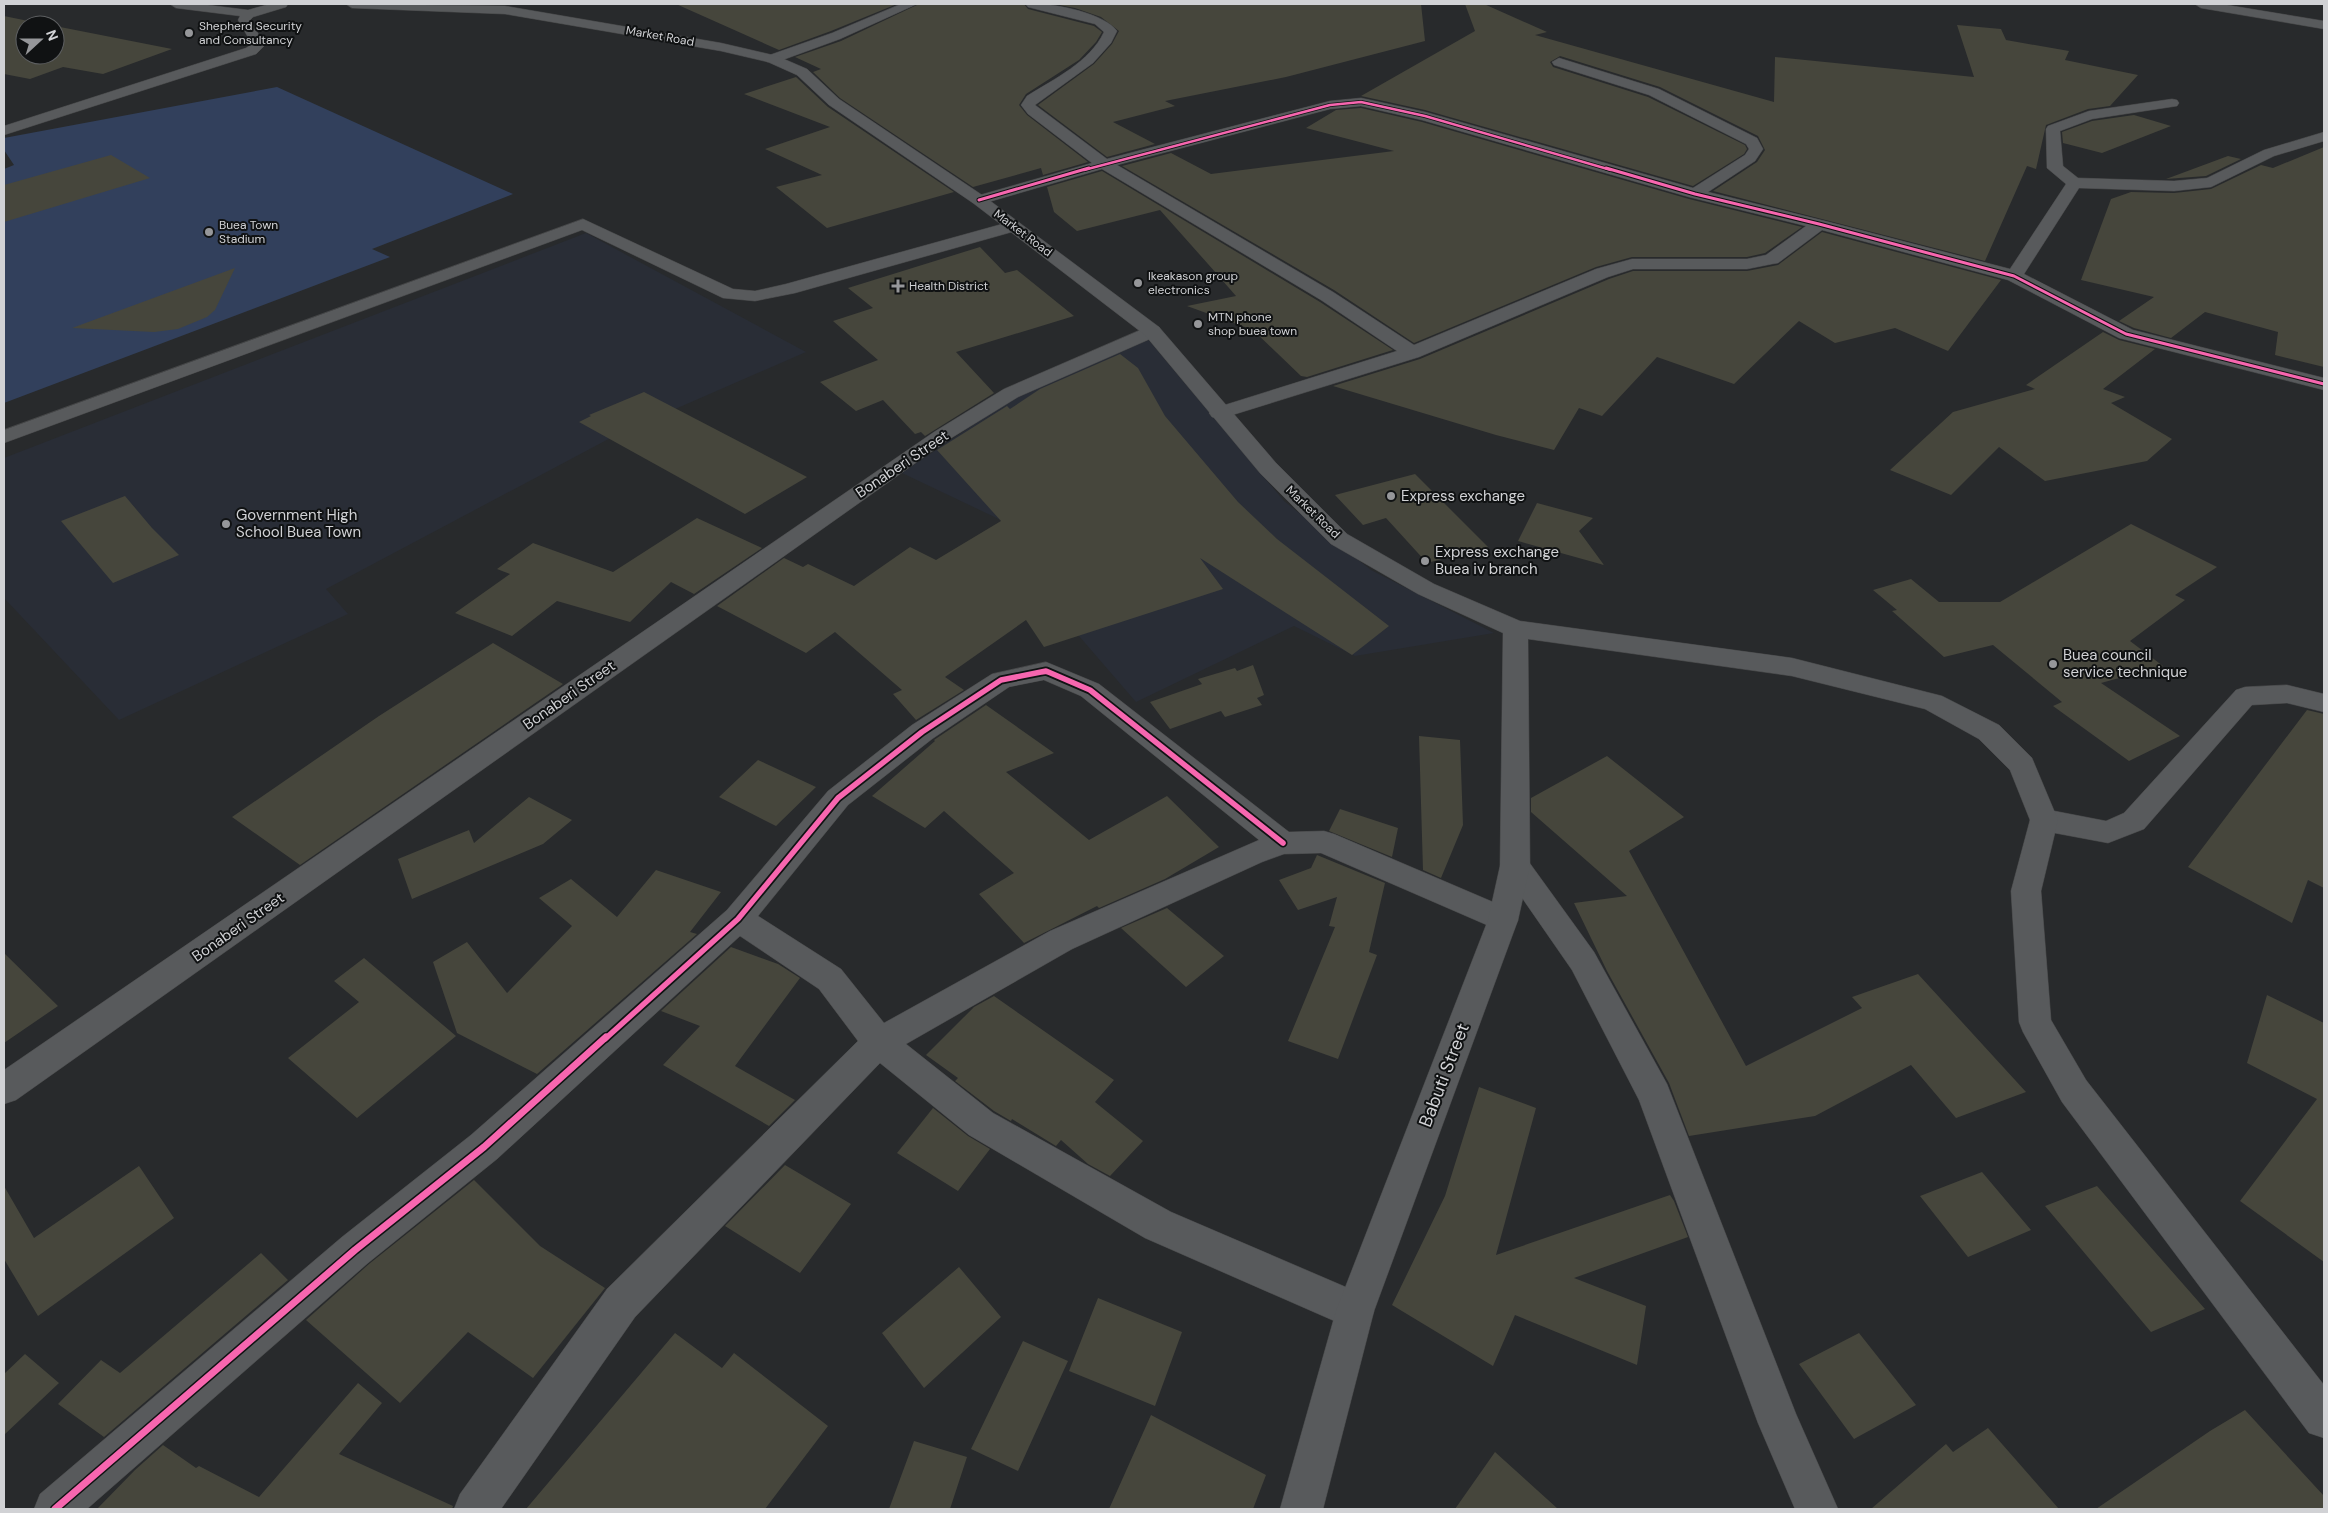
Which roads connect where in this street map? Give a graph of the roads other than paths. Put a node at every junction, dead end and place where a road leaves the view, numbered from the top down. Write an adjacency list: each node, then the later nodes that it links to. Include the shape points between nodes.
1 (176, 4): 7 (street)
2 (282, 4): 7 (street)
3 (352, 4): 9 (street, Market Road, via 505,10 721,47)
4 (911, 4): 9 (street)
5 (1032, 4): 14 (street, via 1099,21 1111,31 1109,39 1085,62 1028,105)
6 (2201, 4): 8 (street)
7 (249, 14): 12 (street, via 244,20 259,45 251,51)
8 (2324, 25)
9 (772, 59): 17 (street, Market Road, via 802,72 834,102)
10 (1559, 62): 16 (street, via 1654,92 1752,141 1756,149 1750,158)
11 (2172, 103): 15 (street, via 2089,115 2053,130 2055,168)
12 (4, 131)
13 (2324, 136): 15 (street, via 2269,153 2211,182 2174,186)
14 (1104, 164): 16 (street, via 1330,105 1361,102 1425,116); 17 (street); 22 (street, via 1327,296)
15 (2074, 183): 20 (street)
16 (1695, 194): 18 (street)
17 (979, 200): 19 (street, Market Road)
18 (1819, 224): 20 (street); 22 (street, via 1772,259 1747,264 1632,264 1602,273)
19 (1013, 226): 21 (street, Market Road); 25 (street, via 754,296 729,294 583,224)
20 (2014, 276): 23 (street, via 2126,334)
21 (1152, 331): 24 (street, Market Road); 34 (street, Bonaberi Street, via 1010,393 941,436)
22 (1412, 353): 24 (street)
23 (2324, 384)
24 (1219, 413): 26 (street, Market Road, via 1339,539 1426,589)
25 (4, 437)
26 (1515, 629): 28 (street, Market Road, via 1792,667 1933,702 1989,732 2022,765); 30 (street, Babuti Street)
27 (2324, 703): 28 (street, via 2287,694 2245,696 2134,821 2108,832)
28 (2044, 820): 36 (street, via 2026,891 2036,1022 2074,1091)
29 (1282, 843): 31 (street, via 1090,690 1046,671 1001,680 922,732 838,798); 32 (street, via 1324,842); 33 (street, via 1061,940)
30 (1515, 866): 32 (street, Babuti Street); 40 (street, via 1583,961 1655,1095 1780,1423)
31 (738, 919): 33 (street, via 830,979); 37 (street, via 484,1146 355,1250)
32 (1503, 920): 35 (street, Babuti Street)
33 (879, 1042): 35 (street, via 981,1124 1158,1225); 38 (street, via 621,1303)
34 (4, 1089)
35 (1355, 1311): 39 (street, Babuti Street)
36 (2324, 1418)
37 (55, 1509)
38 (475, 1509)
39 (1301, 1509)
40 (1817, 1509)

